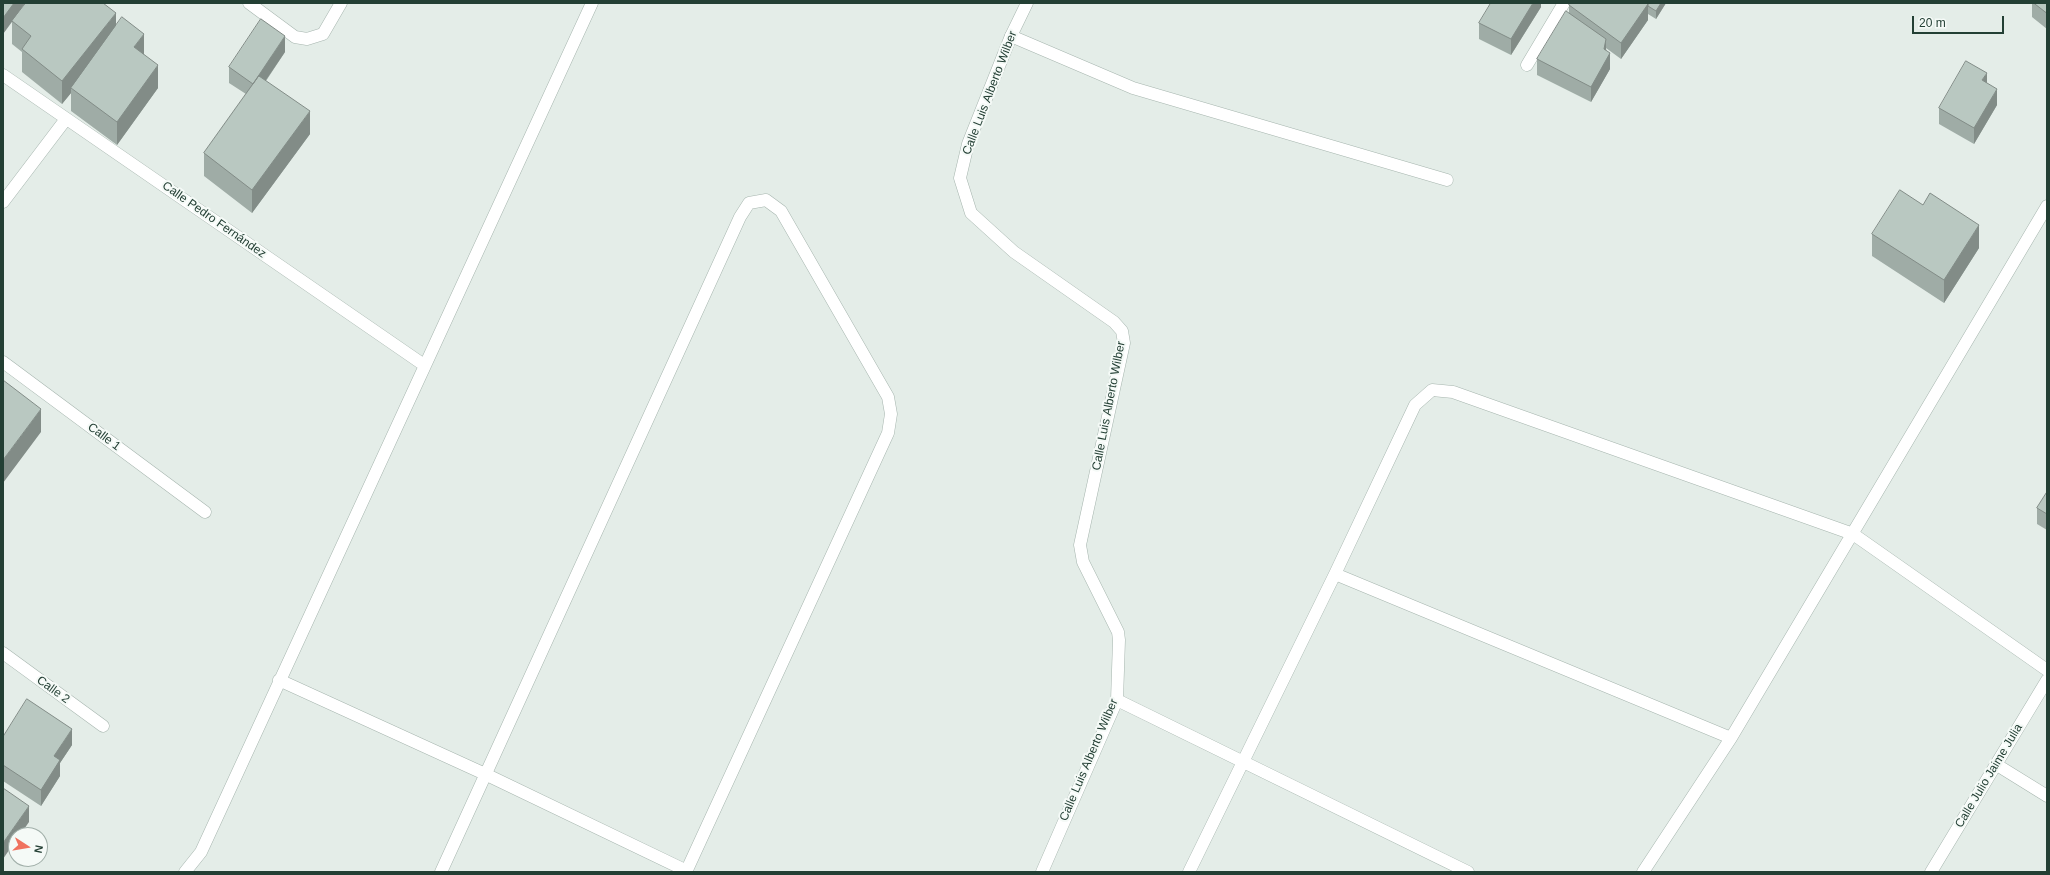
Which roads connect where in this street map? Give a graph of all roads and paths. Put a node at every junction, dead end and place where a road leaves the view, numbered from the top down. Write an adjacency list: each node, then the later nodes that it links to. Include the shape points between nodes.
1 (249, 3): 2 (street, via 295,37 308,39 323,34)
2 (341, 3)
3 (592, 3): 14 (street)
4 (1027, 3): 6 (street, Calle Luis Alberto Wilber)
5 (1564, 3): 7 (street)
6 (1011, 36): 10 (street, via 1133,88); 22 (street, Calle Luis Alberto Wilber, via 968,144 960,178 970,213 1014,252 1114,322 1122,331 1124,343 1080,545 1083,562 1118,632)
7 (1527, 65)
8 (3, 75): 9 (street, Calle Pedro Fernández)
9 (66, 119): 11 (street); 14 (street, Calle Pedro Fernández)
10 (1446, 180)
11 (3, 202)
12 (2047, 206): 16 (street)
13 (3, 362): 15 (street, Calle 1)
14 (424, 365): 20 (street)
15 (205, 512)
16 (1853, 534): 17 (street, via 1453,392 1432,390 1415,405); 19 (street); 24 (street)
17 (1336, 574): 24 (street); 25 (street)
18 (3, 653): 23 (street, Calle 2)
19 (2047, 670)
20 (279, 680): 27 (street); 29 (street, via 201,852)
21 (2047, 680): 26 (street, Calle Julio Jaime Julia)
22 (1117, 700): 25 (street); 32 (street, Calle Luis Alberto Wilber)
23 (103, 726)
24 (1731, 738): 35 (street)
25 (1242, 762): 33 (street); 34 (street)
26 (1997, 765): 28 (street); 36 (street, Calle Julio Jaime Julia)
27 (485, 774): 30 (street); 31 (street); 31 (street, via 740,217 749,203 766,200 781,211 888,397 891,414 888,433)
28 (2047, 796)
29 (185, 872)
30 (441, 872)
31 (686, 872)
32 (1042, 872)
33 (1189, 872)
34 (1468, 872)
35 (1643, 872)
36 (1931, 872)

